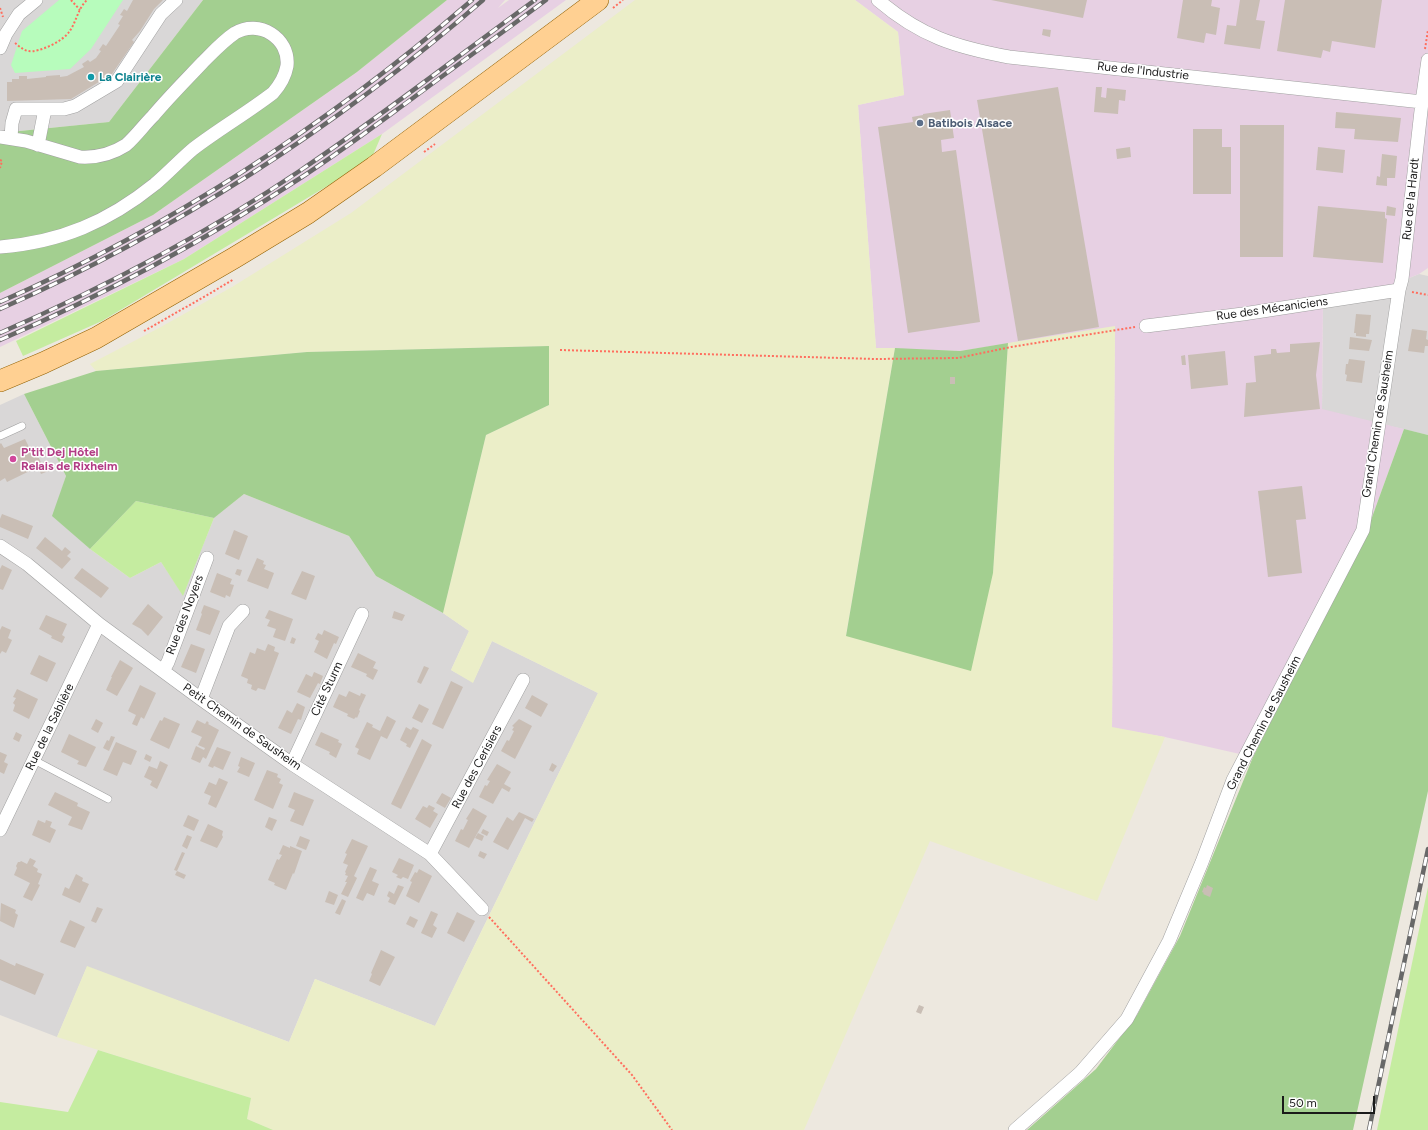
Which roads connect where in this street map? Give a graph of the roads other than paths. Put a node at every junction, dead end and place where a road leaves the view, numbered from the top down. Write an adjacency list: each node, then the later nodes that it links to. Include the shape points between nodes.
1 (36, 0): 5 (street, via 19,14)
2 (176, 0): 8 (street, via 161,14 117,81 75,106 64,109)
3 (598, 0): 14 (main road, via 380,163 308,213 96,338)
4 (878, 0): 7 (street, Rue de l'Industrie, via 919,30 939,39 995,54)
5 (0, 48)
6 (1428, 60): 7 (street, Rue de la Hardt)
7 (1422, 102): 12 (street, Rue de la Hardt)
8 (45, 108): 9 (street, via 16,109); 10 (street)
9 (6, 132): 10 (street)
10 (39, 141): 11 (street, via 87,150 108,146 120,140 151,117 218,46 235,33 247,29 260,29 270,33 282,45 287,58 282,81 273,93 200,144 131,202 99,221 69,234)
11 (0, 247)
12 (1399, 290): 13 (street, Rue des Mécaniciens); 31 (street, Grand Chemin de Sausheim, via 1363,530 1233,780 1169,941 1127,1019 1080,1073)
13 (1146, 326)
14 (0, 381)
15 (22, 426): 16 (lane)
16 (0, 436)
17 (0, 546): 21 (street, Petit Chemin de Sausheim, via 27,564)
18 (207, 558): 22 (street, Rue des Noyers)
19 (243, 611): 24 (street, via 229,626)
20 (362, 614): 26 (street, Cité Sturm)
21 (99, 624): 22 (street, Petit Chemin de Sausheim); 25 (street, Rue de la Sablière)
22 (163, 671): 24 (street, Petit Chemin de Sausheim)
23 (523, 680): 29 (street, Rue des Cerisiers)
24 (201, 698): 26 (street, Petit Chemin de Sausheim)
25 (34, 760): 27 (lane); 28 (street, Rue de la Sablière)
26 (292, 764): 29 (street, Petit Chemin de Sausheim)
27 (108, 799)
28 (0, 830)
29 (430, 854): 30 (street, Petit Chemin de Sausheim)
30 (482, 909)
31 (1015, 1130)

